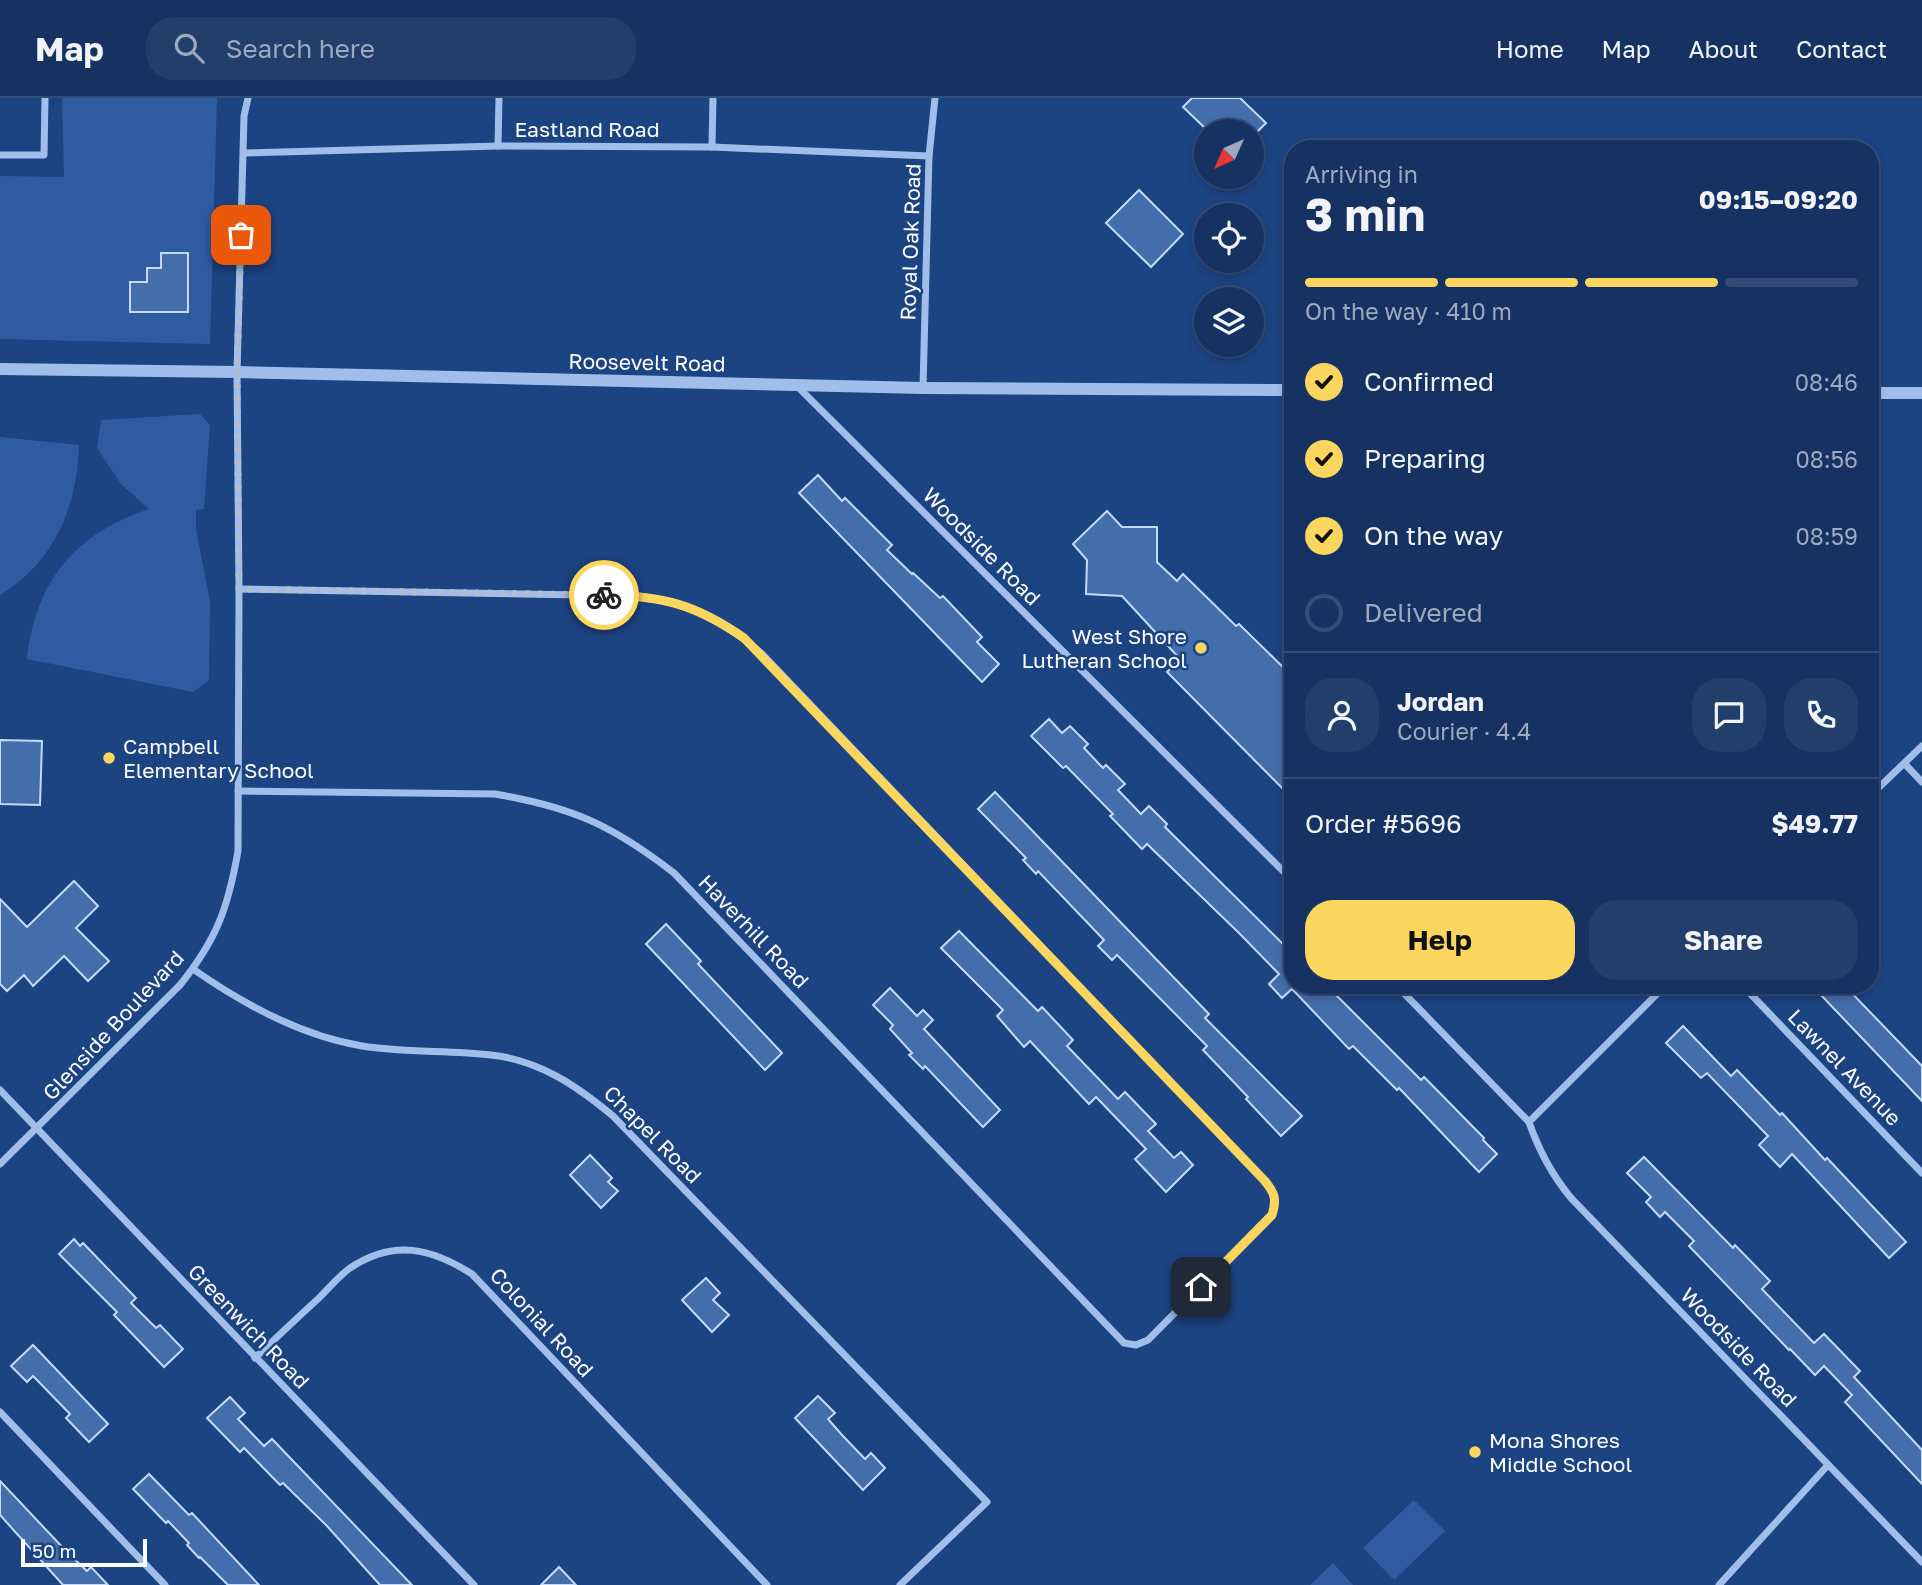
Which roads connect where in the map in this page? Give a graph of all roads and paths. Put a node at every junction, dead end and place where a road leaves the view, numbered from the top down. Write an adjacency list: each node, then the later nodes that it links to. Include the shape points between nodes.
1 (45, 98): 9 (street, via 44,155)
2 (248, 98): 8 (street, Glenside Boulevard)
3 (499, 98): 6 (street)
4 (713, 98): 7 (street)
5 (935, 98): 10 (street, Royal Oak Road)
6 (498, 146): 7 (street, Eastland Road); 8 (street, Eastland Road)
7 (712, 147): 10 (street, Eastland Road)
8 (244, 153): 12 (street, Glenside Boulevard)
9 (0, 155)
10 (929, 156): 14 (street, Royal Oak Road)
11 (0, 369): 12 (street, Roosevelt Road)
12 (237, 372): 13 (street, Roosevelt Road); 18 (street, Glenside Boulevard)
13 (795, 384): 14 (street, Roosevelt Road); 24 (street, Woodside Road)
14 (923, 388): 15 (street, Roosevelt Road)
15 (1284, 390)
16 (1879, 393): 17 (street)
17 (1922, 393)
18 (239, 589): 23 (street, Glenside Boulevard); 23 (street, Haverhill Road, via 639,596 664,599 722,623 781,674 1264,1180 1276,1200 1272,1215 1148,1340 1124,1343 674,873 623,836 569,810 495,794)
19 (1922, 746): 20 (street)
20 (1905, 764): 21 (street); 22 (street)
21 (1922, 782)
22 (1879, 788)
23 (239, 791): 25 (street, Glenside Boulevard, via 238,851 231,894 220,925)
24 (1284, 872)
25 (193, 969): 31 (street, Glenside Boulevard); 41 (street, Chapel Road, via 266,1013 308,1031 361,1046 503,1057 554,1073 613,1116 987,1502)
26 (1405, 994): 30 (street)
27 (1657, 994): 30 (street)
28 (1751, 994): 33 (street, Lawnel Avenue)
29 (0, 1090): 31 (street, Greenwich Road)
30 (1529, 1122): 36 (street, Woodside Road, via 1539,1150 1571,1198)
31 (37, 1129): 32 (street, Glenside Boulevard); 34 (street, Greenwich Road)
32 (0, 1164)
33 (1922, 1173)
34 (255, 1358): 39 (street, Greenwich Road); 40 (street, Colonial Road, via 349,1268 369,1258 407,1249 452,1262 472,1274)
35 (0, 1412): 38 (street)
36 (1828, 1465): 37 (street, Woodside Road); 42 (street)
37 (1922, 1562)
38 (165, 1585)
39 (474, 1585)
40 (767, 1585)
41 (900, 1585)
42 (1719, 1585)

